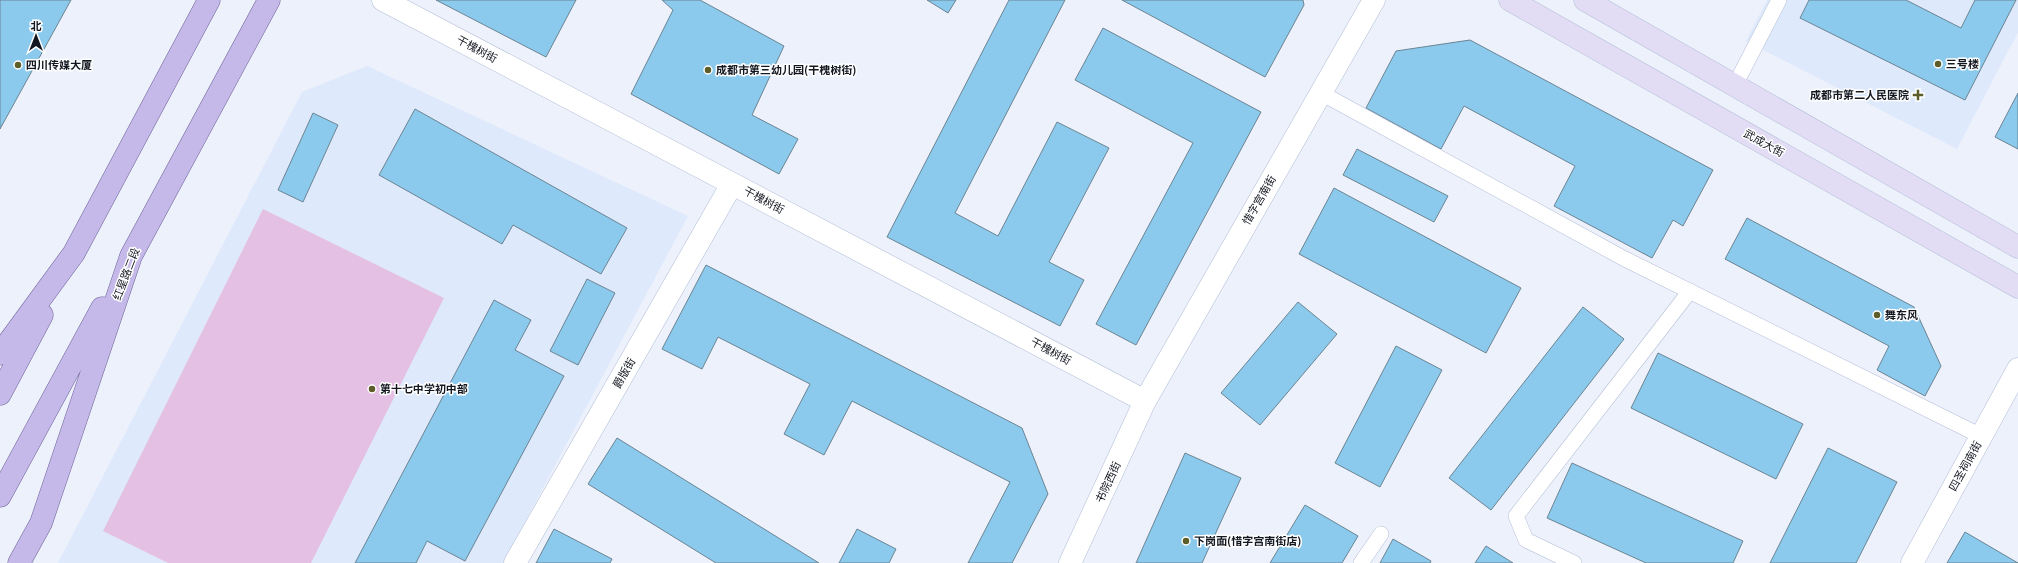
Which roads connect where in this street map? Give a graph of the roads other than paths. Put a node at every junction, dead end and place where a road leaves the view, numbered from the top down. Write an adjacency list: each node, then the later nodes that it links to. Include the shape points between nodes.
1 (209, 0): 12 (main road)
2 (269, 0): 13 (main road, 红星路二段)
3 (383, 0): 10 (street, 干槐树街)
4 (1374, 0): 9 (street, 惜字宫南街)
5 (1510, 0): 14 (main road, 武成大街)
6 (1585, 0): 8 (main road)
7 (1779, 0): 8 (lane)
8 (1735, 85): 11 (main road)
9 (1321, 93): 15 (lane, via 1623,258); 19 (street, 惜字宫南街)
10 (732, 184): 19 (street, 干槐树街); 24 (street, 爵版街)
11 (2018, 247)
12 (74, 253): 16 (main road); 18 (main road)
13 (131, 256): 21 (main road); 23 (main road, 红星路二段, via 41,523)
14 (2018, 287)
15 (1690, 291): 20 (lane); 27 (lane, via 1516,516 1526,540)
16 (0, 354)
17 (2018, 369): 20 (street, 四圣祠南街)
18 (0, 394)
19 (1145, 400): 25 (street, 书院西街)
20 (1981, 436): 28 (street, 四圣祠南街)
21 (0, 496)
22 (1381, 534): 26 (lane)
23 (19, 563)
24 (515, 563)
25 (1070, 563)
26 (1361, 563)
27 (1574, 563)
28 (1912, 563)

